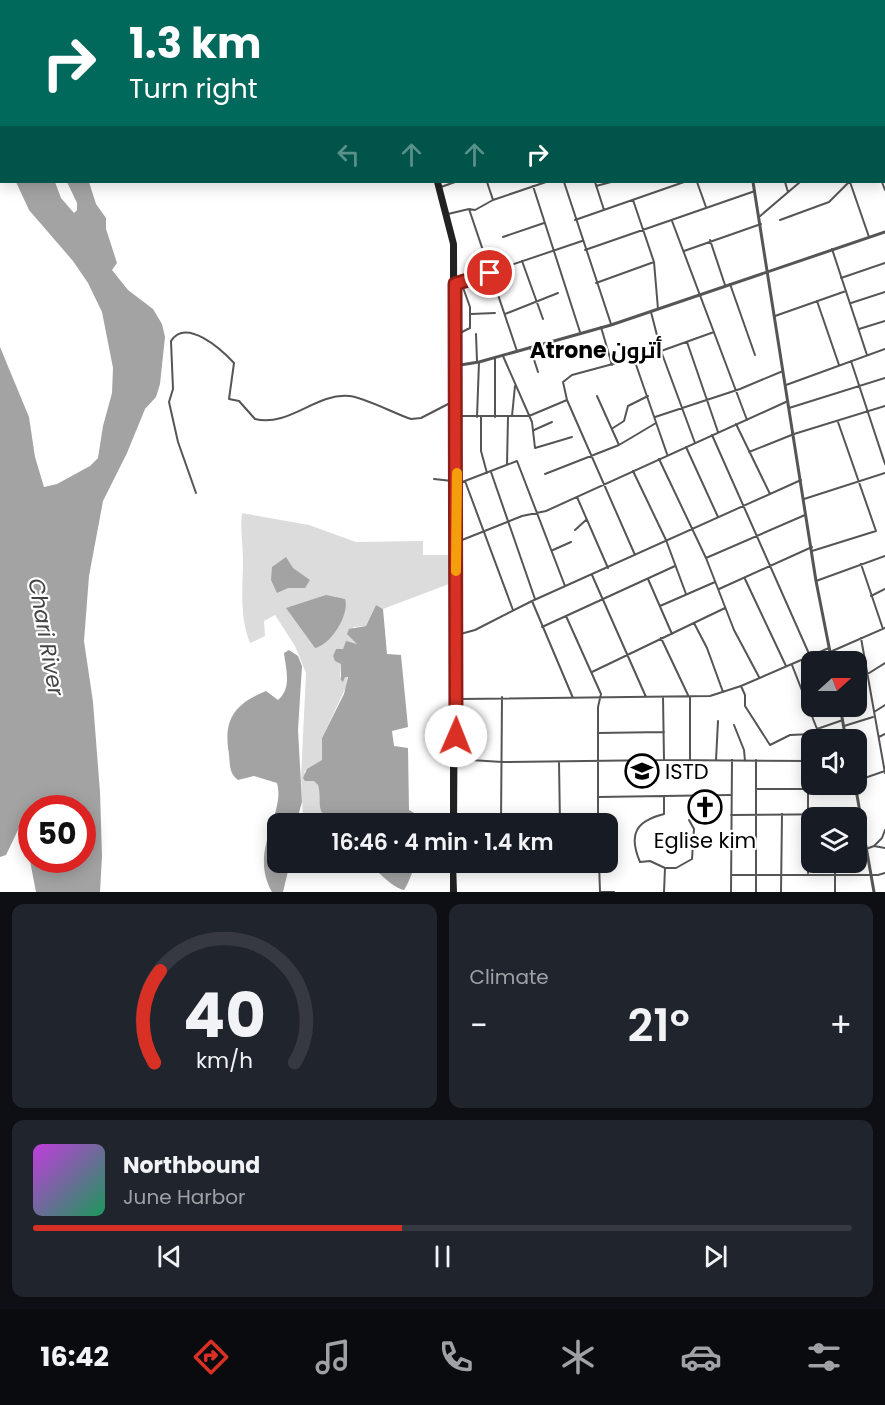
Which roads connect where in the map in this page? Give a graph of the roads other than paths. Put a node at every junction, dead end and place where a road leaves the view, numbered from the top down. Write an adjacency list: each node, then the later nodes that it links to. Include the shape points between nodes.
1 (439, 183): 23 (main road); 85 (main road, via 452,244)
2 (487, 183): 18 (street)
3 (543, 183): 14 (street)
4 (564, 183): 25 (street)
5 (595, 183): 15 (street)
6 (607, 183): 15 (street)
7 (674, 183): 19 (street)
8 (697, 183): 20 (street)
9 (753, 183): 16 (street)
10 (785, 183): 17 (street)
11 (799, 183): 17 (street)
12 (848, 183): 26 (street, via 829,202)
13 (849, 183): 33 (street)
14 (533, 186): 18 (street); 28 (street)
15 (596, 186): 22 (street)
16 (755, 191): 20 (street); 24 (street)
17 (788, 192): 24 (street)
18 (493, 200): 21 (street, via 474,210)
19 (633, 200): 22 (street); 30 (street)
20 (706, 207): 27 (street)
21 (469, 208): 23 (street); 44 (street)
22 (604, 211): 25 (street)
23 (448, 214): 48 (main road, via 454,238)
24 (759, 217): 29 (street)
25 (575, 220): 35 (street)
26 (780, 220)
27 (672, 221): 30 (street); 39 (street)
28 (544, 223): 32 (street); 37 (street)
29 (760, 224): 34 (street); 43 (street)
30 (643, 231): 38 (street); 41 (street)
31 (885, 231): 33 (street)
32 (503, 237)
33 (869, 237): 36 (street)
34 (710, 240): 39 (street); 49 (street)
35 (582, 242): 37 (street); 38 (street)
36 (832, 249): 43 (street); 45 (street)
37 (553, 250): 40 (street); 68 (street)
38 (585, 250): 47 (street)
39 (683, 252): 53 (street)
40 (522, 261): 44 (street); 55 (street)
41 (654, 262): 47 (street); 57 (street)
42 (885, 263): 45 (street)
43 (768, 271): 49 (street); 62 (street)
44 (490, 273): 46 (street); 60 (street)
45 (842, 278): 50 (street)
46 (461, 282): 48 (street); 61 (street)
47 (596, 283): 65 (street)
48 (455, 284): 71 (main road)
49 (727, 285): 53 (street); 77 (street)
50 (846, 291): 54 (street); 56 (street)
51 (885, 292): 56 (street)
52 (558, 293): 55 (street)
53 (699, 295): 57 (street); 69 (street)
54 (818, 301): 62 (street); 84 (street)
55 (537, 302): 60 (street); 63 (street)
56 (850, 303): 67 (street)
57 (658, 309): 58 (street)
58 (651, 312): 65 (street); 76 (street)
59 (495, 313): 61 (street)
60 (505, 314): 75 (street)
61 (471, 315): 71 (street, via 470,328)
62 (775, 316): 87 (street)
63 (543, 319)
64 (885, 321): 67 (street)
65 (611, 325): 66 (street)
66 (601, 327): 68 (street); 86 (street)
67 (859, 329): 78 (street)
68 (580, 332): 73 (street)
69 (714, 332): 72 (street); 93 (street)
70 (476, 334): 83 (street)
71 (455, 335): 85 (main road)
72 (687, 342): 76 (street); 96 (street)
73 (530, 347): 75 (street); 88 (street)
74 (885, 349): 78 (street)
75 (517, 351): 79 (street)
76 (661, 351): 81 (street); 101 (street)
77 (755, 355)
78 (867, 355): 82 (street)
79 (503, 356): 80 (street); 90 (street)
80 (495, 358): 83 (street); 107 (street)
81 (634, 359): 86 (street); 95 (street)
82 (851, 361): 84 (street); 92 (street)
83 (478, 363): 85 (street); 106 (street)
84 (839, 365): 91 (street)
85 (454, 366): 99 (main road); 104 (main road)
86 (612, 366): 97 (street, via 566,378 563,382)
87 (783, 371): 91 (street); 93 (street)
88 (538, 372)
89 (885, 378): 92 (street)
90 (515, 383): 105 (street); 108 (street)
91 (785, 385): 98 (street)
92 (859, 386): 102 (street); 103 (street)
93 (735, 389): 96 (street); 110 (street)
94 (597, 396): 115 (street)
95 (648, 396): 109 (street); 115 (street, via 628,406 624,421)
96 (708, 398): 101 (street); 117 (street)
97 (567, 400): 105 (street); 126 (street)
98 (788, 401): 102 (street); 110 (street)
99 (452, 402): 138 (main road); 140 (street, via 411,419 354,396 342,396 307,406 275,422 255,419 239,401 229,399 234,363 206,340 181,334 171,341 173,389 169,402)
100 (885, 406): 103 (street)
101 (681, 407): 109 (street); 121 (street)
102 (789, 408): 118 (street)
103 (868, 412): 112 (street); 129 (street)
104 (456, 416): 106 (street); 138 (main road)
105 (529, 416): 108 (street); 116 (street)
106 (479, 417): 107 (street); 131 (street, via 481,451)
107 (495, 417): 108 (street)
108 (510, 417): 128 (street)
109 (655, 417): 113 (street)
110 (747, 420): 114 (street)
111 (552, 422): 116 (street)
112 (838, 422): 118 (street); 137 (street)
113 (656, 423): 122 (street); 125 (street)
114 (736, 424): 117 (street); 124 (street)
115 (613, 428): 122 (street)
116 (534, 430): 120 (street, via 535,448)
117 (718, 432): 119 (street)
118 (794, 434): 124 (street); 135 (street)
119 (712, 435): 121 (street); 144 (street)
120 (572, 437)
121 (695, 443): 123 (street)
122 (619, 445): 126 (street)
123 (686, 447): 125 (street); 147 (street)
124 (748, 452): 141 (street)
125 (667, 454): 127 (street)
126 (592, 456): 133 (street); 139 (street)
127 (659, 459): 130 (street); 150 (street)
128 (507, 464): 131 (street); 145 (street, via 519,464)
129 (885, 464)
130 (633, 471): 139 (street); 154 (street)
131 (489, 473): 136 (street); 149 (street)
132 (885, 473): 137 (street)
133 (545, 474)
134 (434, 479): 138 (street)
135 (801, 480): 141 (street); 143 (street)
136 (465, 481): 138 (street); 152 (street)
137 (859, 481): 143 (street); 157 (street, via 876,531)
138 (455, 482): 155 (main road); 186 (main road)
139 (605, 482): 142 (street); 159 (street)
140 (196, 493)
141 (770, 494): 144 (street)
142 (577, 497): 145 (street); 148 (street)
143 (804, 499): 146 (street)
144 (743, 506): 147 (street); 153 (street)
145 (536, 513): 149 (street); 158 (street)
146 (807, 514): 153 (street); 157 (street)
147 (718, 518): 150 (street)
148 (587, 520): 151 (street); 165 (street)
149 (508, 522): 152 (street); 176 (street)
150 (692, 528): 154 (street); 161 (street)
151 (574, 530)
152 (485, 532): 155 (street); 180 (street)
153 (756, 536): 161 (street); 164 (street)
154 (666, 540): 159 (street); 163 (street)
155 (456, 542): 186 (main road)
156 (571, 542): 158 (street)
157 (812, 549): 164 (street); 169 (street)
158 (553, 550): 171 (street)
159 (635, 555): 165 (street)
160 (885, 556): 162 (street)
161 (706, 558): 170 (street)
162 (861, 564): 169 (street); 175 (street)
163 (675, 566): 167 (street); 174 (street)
164 (770, 566): 168 (street); 190 (street)
165 (608, 568): 166 (street)
166 (592, 575): 171 (street); 177 (street)
167 (648, 579): 177 (street); 178 (street)
168 (746, 579): 172 (street); 197 (street)
169 (816, 581): 189 (street)
170 (716, 582): 172 (street); 174 (street)
171 (565, 586): 176 (street)
172 (719, 589): 179 (street)
173 (885, 589): 175 (street)
174 (686, 594): 178 (street)
175 (871, 596): 184 (street)
176 (533, 600): 180 (street); 183 (street)
177 (602, 601): 181 (street); 193 (street)
178 (660, 606): 185 (street)
179 (726, 608): 182 (street); 200 (street)
180 (513, 610): 186 (street)
181 (566, 616): 183 (street); 198 (street)
182 (694, 623): 185 (street); 203 (street)
183 (542, 627): 209 (street)
184 (884, 628): 188 (street)
185 (672, 634): 187 (street)
186 (454, 636): 210 (main road); 226 (main road)
187 (661, 638): 193 (street); 208 (street)
188 (861, 638): 189 (street); 192 (street)
189 (830, 650): 191 (street)
190 (808, 651)
191 (827, 651)
192 (863, 651)
193 (627, 654): 198 (street); 206 (street)
194 (801, 660): 196 (street)
195 (885, 663): 199 (street)
196 (791, 664): 197 (street); 219 (street)
197 (786, 666): 200 (street)
198 (592, 672): 205 (street, via 600,688)
199 (867, 674)
200 (759, 678): 202 (street)
201 (867, 680): 212 (street)
202 (741, 686): 203 (street); 224 (street, via 745,706 770,745 790,735)
203 (723, 692): 208 (street)
204 (502, 697): 209 (street); 210 (street); 235 (street)
205 (599, 697): 206 (street); 209 (street); 222 (street)
206 (646, 697): 207 (street)
207 (663, 697): 208 (street); 221 (street)
208 (689, 697): 228 (street)
209 (573, 698)
210 (456, 699): 226 (main road)
211 (885, 705): 212 (street)
212 (874, 712): 214 (street)
213 (842, 717): 215 (street)
214 (873, 717): 218 (street); 225 (street)
215 (843, 720): 218 (street); 219 (street)
216 (718, 721): 230 (street)
217 (734, 725): 232 (street)
218 (844, 726): 220 (street)
219 (817, 729)
220 (844, 729)
221 (664, 732): 222 (street); 227 (street)
222 (598, 733): 229 (street)
223 (885, 734): 225 (street)
224 (801, 735)
225 (879, 737): 237 (street)
226 (453, 759): 235 (street); 244 (main road); 245 (main road)
227 (664, 759): 228 (street); 229 (street)
228 (690, 759): 230 (street)
229 (598, 760): 236 (street); 243 (street)
230 (716, 760): 231 (street)
231 (732, 760): 232 (street); 241 (street)
232 (745, 760): 233 (street)
233 (756, 760): 234 (street); 239 (street)
234 (801, 761)
235 (502, 762): 236 (street); 246 (street)
236 (559, 762): 247 (street)
237 (885, 772): 238 (street)
238 (867, 780)
239 (757, 789): 240 (street); 251 (street)
240 (801, 789)
241 (730, 795): 242 (street); 250 (street)
242 (664, 796): 243 (street); 259 (street, via 664,814 646,819 634,836 640,862 650,861)
243 (598, 797): 248 (street)
244 (452, 813)
245 (453, 813)
246 (501, 813)
247 (560, 813)
248 (598, 813)
249 (782, 814): 251 (street); 252 (street); 266 (street)
250 (730, 815): 251 (street); 264 (street)
251 (756, 815): 265 (street)
252 (801, 815)
253 (689, 820): 259 (street, via 694,829 692,859 676,868)
254 (885, 830): 255 (street)
255 (874, 846): 256 (street); 257 (street)
256 (885, 848)
257 (867, 849)
258 (867, 856): 268 (street)
259 (665, 868): 272 (street)
260 (453, 873): 269 (main road)
261 (599, 873): 270 (street)
262 (885, 873): 268 (street)
263 (808, 874): 266 (street); 267 (street)
264 (731, 875): 265 (street); 274 (street)
265 (756, 875): 266 (street); 275 (street)
266 (781, 875): 276 (street)
267 (836, 875): 268 (street); 277 (street)
268 (870, 875): 278 (street)
269 (453, 892)
270 (600, 892): 271 (street)
271 (614, 892)
272 (664, 892)
273 (726, 892): 274 (street)
274 (731, 892)
275 (756, 892)
276 (781, 892)
277 (835, 892)
278 (874, 892)

